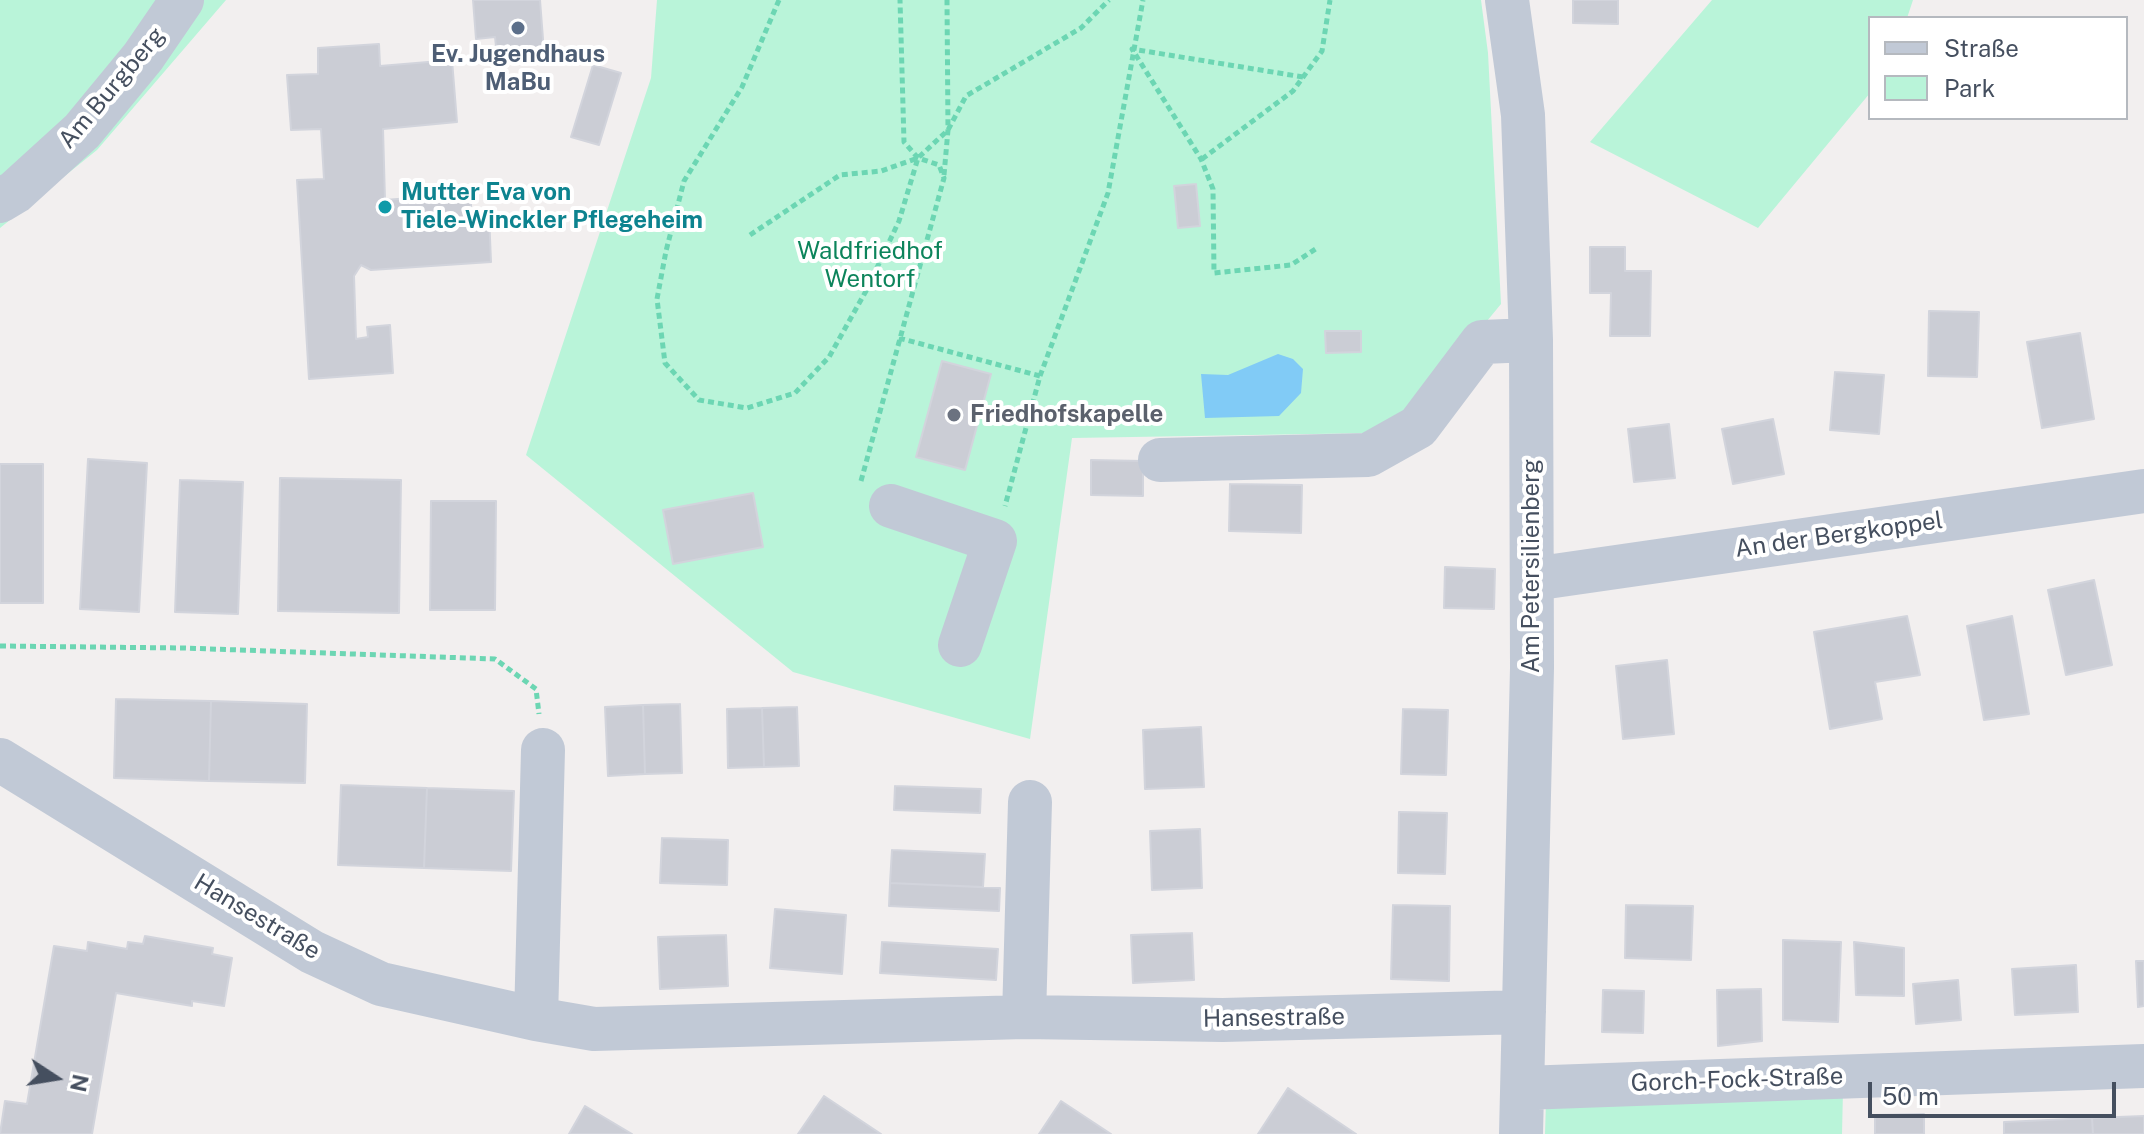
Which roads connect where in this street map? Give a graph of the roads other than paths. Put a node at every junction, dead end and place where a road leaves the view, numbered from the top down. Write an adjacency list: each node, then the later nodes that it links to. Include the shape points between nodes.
1 (182, 0): 3 (street, Am Burgberg, via 82,131)
2 (1507, 0): 4 (street, Am Petersilienberg, via 1523,115)
3 (0, 201)
4 (1531, 340): 5 (street, via 1482,342 1418,427 1368,455); 8 (street, Am Petersilienberg)
5 (1160, 460)
6 (2144, 491): 8 (street, An der Bergkoppel)
7 (891, 506): 9 (street, via 995,541)
8 (1533, 579): 13 (street, Am Petersilienberg)
9 (960, 645)
10 (543, 750): 15 (street)
11 (0, 760): 15 (street, Hansestraße, via 312,952 381,984)
12 (1030, 802): 14 (street)
13 (1524, 1012): 14 (street, Hansestraße, via 1223,1020); 17 (street, Am Petersilienberg)
14 (1024, 1017): 15 (street, Hansestraße, via 594,1029)
15 (536, 1019)
16 (2144, 1066): 17 (street, Gorch-Fock-Straße)
17 (1523, 1088): 18 (street, Am Petersilienberg)
18 (1521, 1134)

